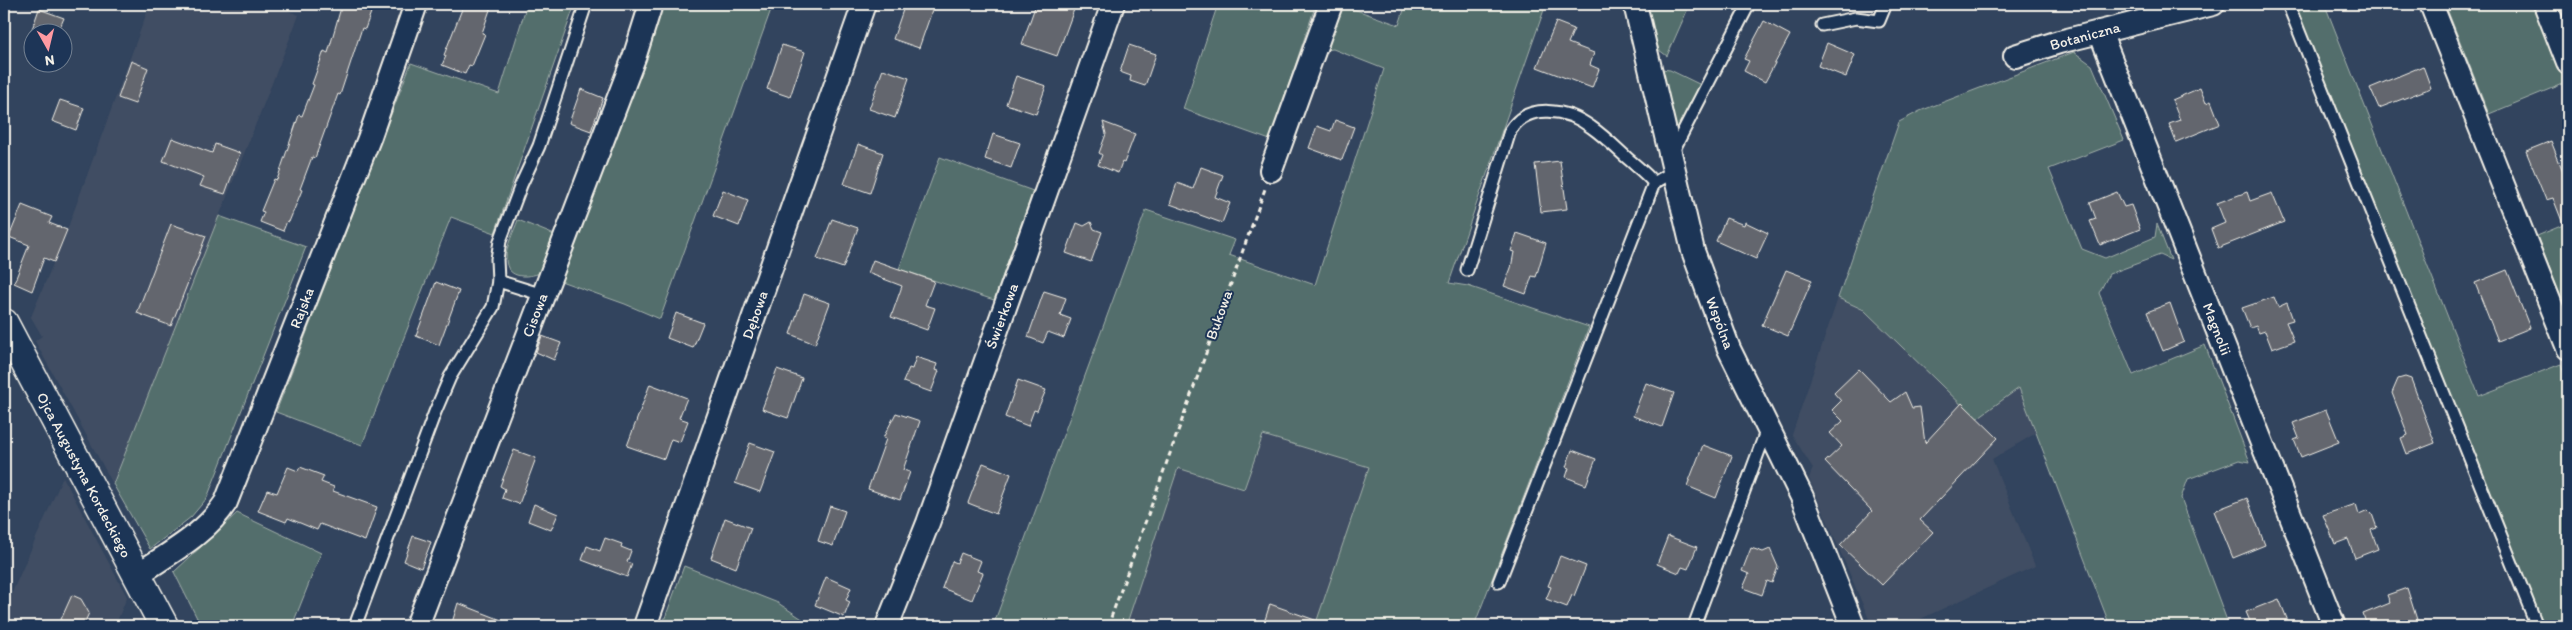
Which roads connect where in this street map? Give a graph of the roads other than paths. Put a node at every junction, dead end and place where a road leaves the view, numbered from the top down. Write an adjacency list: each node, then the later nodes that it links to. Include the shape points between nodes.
1 (416, 4): 27 (street, Rajska, via 370,136 226,502 193,539)
2 (586, 4): 22 (lane, via 539,146 500,241)
3 (651, 4): 23 (street, Cisowa)
4 (864, 4): 32 (street, Dębowa)
5 (1113, 4): 33 (street, Świerkowa, via 928,523)
6 (1331, 4): 19 (street)
7 (1635, 4): 18 (street, Wspólna)
8 (1749, 4): 18 (lane)
9 (1886, 4): 14 (lane, via 1879,21 1856,18)
10 (2213, 4): 15 (street, Botaniczna)
11 (2288, 4): 37 (lane)
12 (2431, 4): 25 (street)
13 (2545, 4): 17 (street)
14 (1822, 25)
15 (2100, 32): 16 (street, Botaniczna); 36 (street, Magnolii)
16 (2015, 56)
17 (2568, 63)
18 (1674, 165): 20 (lane, via 1666,176); 26 (street, Wspólna, via 1693,251 1725,340)
19 (1272, 170)
20 (1654, 183): 21 (lane, via 1590,126 1566,115 1540,111 1530,113 1520,118 1510,131); 28 (lane)
21 (1467, 270)
22 (498, 281): 23 (lane); 30 (lane, via 493,306 450,377 435,412)
23 (543, 295): 31 (street, Cisowa)
24 (4, 323): 27 (street, Ojca Augustyna Kordeckiego)
25 (2568, 348)
26 (1768, 426): 34 (lane); 35 (street, Wspólna, via 1802,497)
27 (137, 575): 29 (street, Ojca Augustyna Kordeckiego)
28 (1499, 582)
29 (164, 626)
30 (355, 626)
31 (417, 626)
32 (645, 626)
33 (887, 626)
34 (1694, 626)
35 (1852, 626)
36 (2334, 626)
37 (2537, 626)

